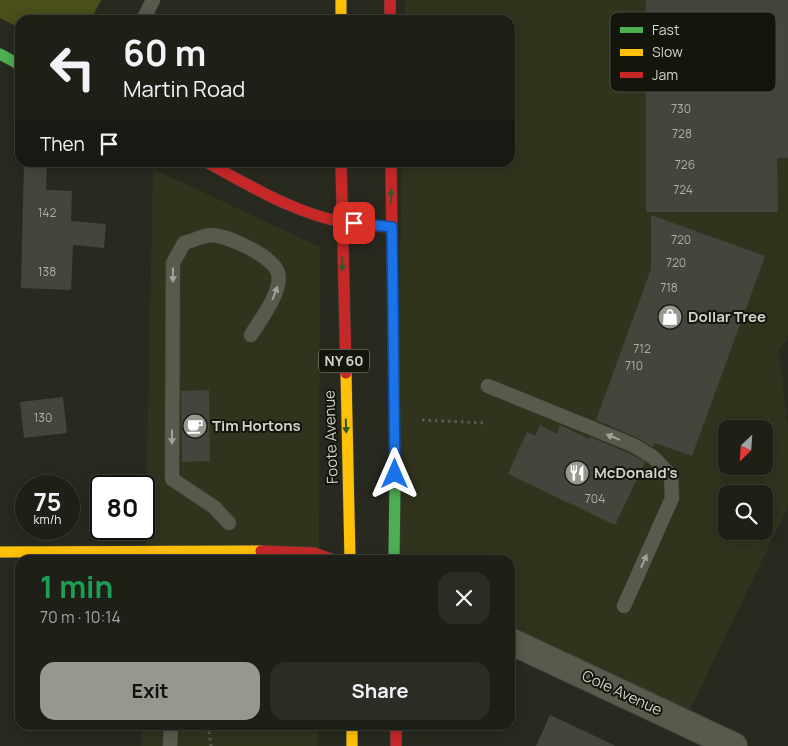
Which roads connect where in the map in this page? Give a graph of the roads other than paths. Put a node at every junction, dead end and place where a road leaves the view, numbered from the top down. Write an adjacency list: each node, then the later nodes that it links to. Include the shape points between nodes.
1 (153, 0): 4 (lane)
2 (341, 0): 5 (main road)
3 (390, 0): 6 (main road)
4 (146, 15)
5 (341, 15)
6 (390, 15)
7 (0, 54): 8 (main road)
8 (15, 62)
9 (217, 167): 12 (main road, via 281,201)
10 (341, 167): 12 (main road, Foote Avenue / NY 60)
11 (391, 167): 13 (main road, one-way to 11)
12 (341, 222): 13 (main road); 19 (main road, Foote Avenue / NY 60, one-way to 19)
13 (392, 227): 20 (main road)
14 (251, 335): 16 (lane, one-way to 16, via 271,304 278,285 278,272 267,259 238,242 210,235 184,243 173,263 172,479 214,508)
15 (488, 386): 21 (lane, one-way to 15, via 672,498 671,476 653,456 633,445)
16 (229, 523)
17 (0, 552): 18 (main road, via 227,550)
18 (319, 555)
19 (350, 555)
20 (394, 555)
21 (624, 606)
22 (515, 643): 29 (street, Cole Avenue)
23 (171, 730): 26 (lane)
24 (352, 730): 27 (main road)
25 (396, 730): 28 (main road)
26 (170, 746)
27 (352, 746)
28 (396, 746)
29 (734, 746)

